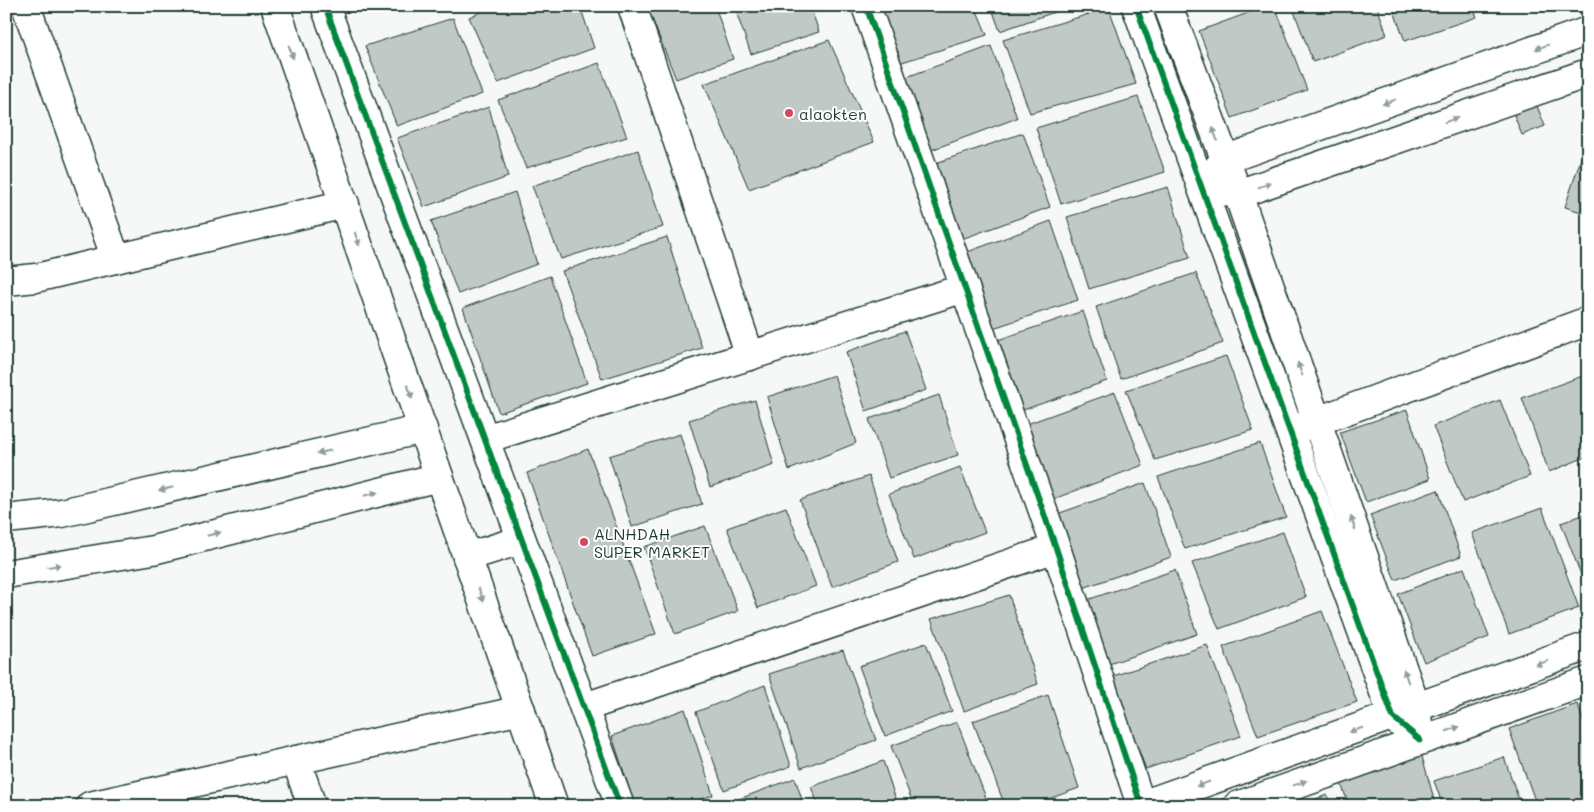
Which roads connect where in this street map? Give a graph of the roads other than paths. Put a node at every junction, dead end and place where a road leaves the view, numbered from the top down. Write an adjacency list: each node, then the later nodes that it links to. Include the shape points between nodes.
1 (26, 6): 14 (street)
2 (275, 6): 13 (street, one-way to 13)
3 (325, 6): 22 (street)
4 (632, 6): 18 (street)
5 (866, 6): 16 (street)
6 (1136, 6): 11 (street)
7 (1168, 6): 10 (street, one-way to 7)
8 (1588, 30): 10 (street, one-way to 10)
9 (1588, 73): 12 (street, one-way to 9)
10 (1224, 160): 11 (street); 12 (street)
11 (1201, 189): 12 (street); 21 (street)
12 (1238, 194): 19 (street, one-way to 12)
13 (344, 204): 14 (street); 20 (street, one-way to 20)
14 (116, 259): 15 (street, via 36,278)
15 (6, 281)
16 (965, 288): 18 (street); 26 (street)
17 (1588, 321): 19 (street)
18 (750, 356): 22 (street)
19 (1318, 421): 21 (street); 33 (street, one-way to 19)
20 (423, 429): 23 (street); 24 (street, one-way to 24, via 62,513)
21 (1288, 431): 33 (street)
22 (485, 439): 25 (street)
23 (439, 477): 27 (street); 28 (street, one-way to 23, via 153,550)
24 (6, 519)
25 (521, 540): 27 (street); 31 (street)
26 (1056, 548): 31 (street); 36 (street)
27 (467, 557): 32 (street, one-way to 32)
28 (6, 574)
29 (1588, 646): 33 (street, one-way to 33)
30 (1588, 681): 34 (street, one-way to 30)
31 (584, 707): 40 (street)
32 (521, 710): 35 (street); 39 (street)
33 (1405, 712): 34 (street); 36 (street, one-way to 36)
34 (1420, 740): 41 (street, one-way to 34)
35 (296, 760): 37 (street); 38 (street)
36 (1140, 805)
37 (90, 806)
38 (312, 806)
39 (554, 806)
40 (620, 806)
41 (1237, 806)

